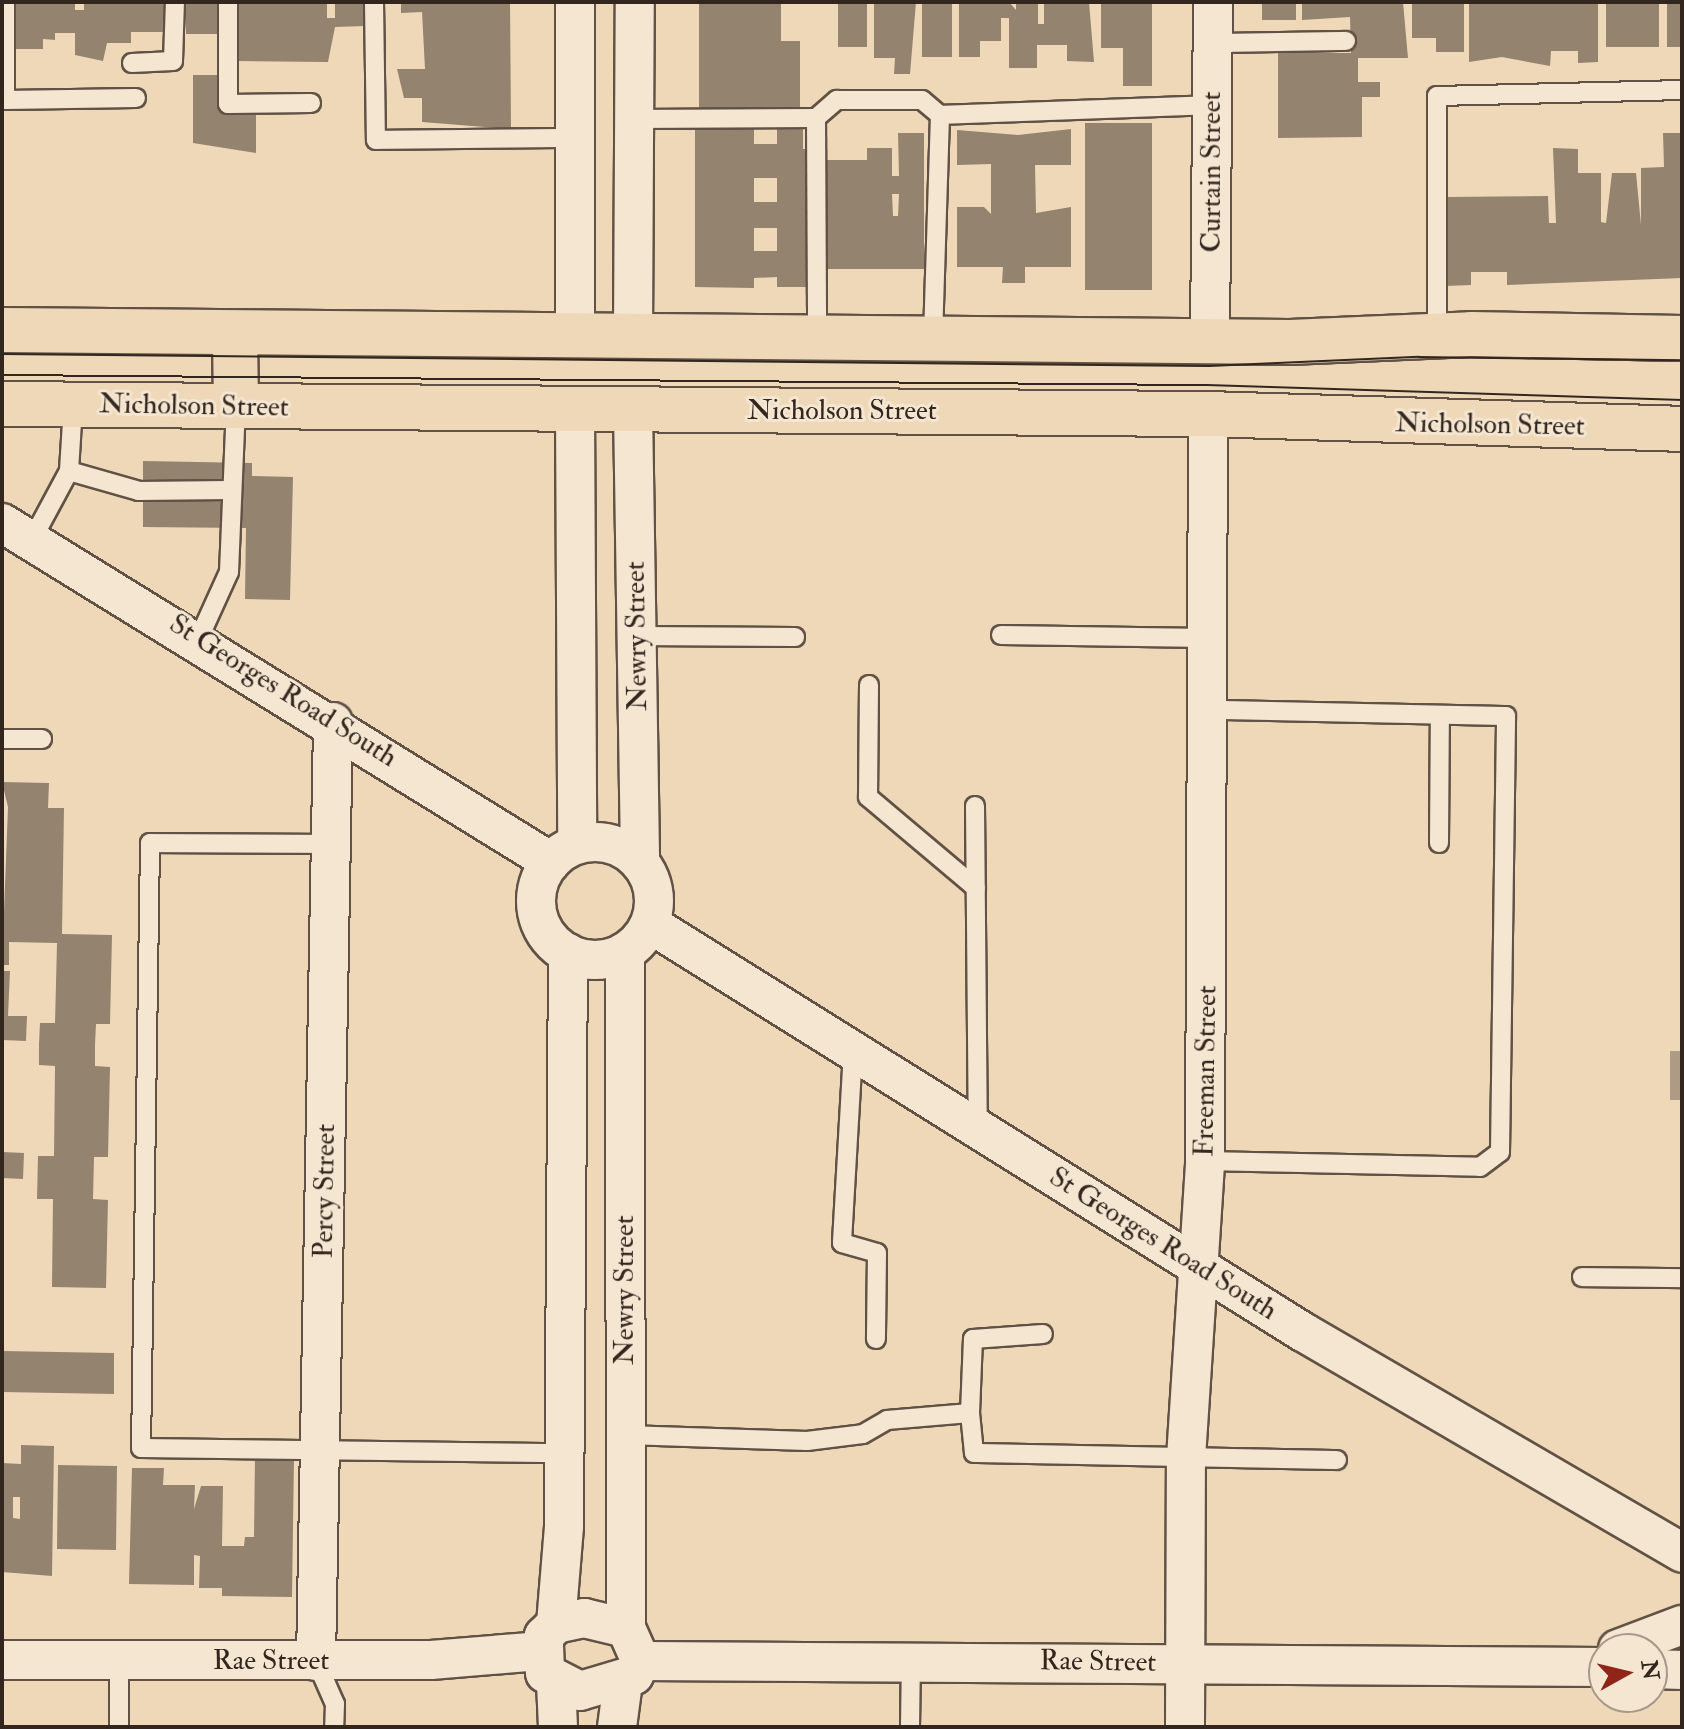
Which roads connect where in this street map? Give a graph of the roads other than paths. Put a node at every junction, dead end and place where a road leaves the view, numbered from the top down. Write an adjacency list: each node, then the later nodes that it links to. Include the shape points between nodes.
1 (5, 2): 12 (lane, via 5,100)
2 (175, 2): 10 (lane, via 173,61)
3 (228, 2): 13 (lane, via 228,104)
4 (374, 2): 18 (lane, via 376,140)
5 (575, 2): 18 (street)
6 (635, 2): 17 (street)
7 (1213, 2): 9 (street, Curtain Street)
8 (1346, 41): 9 (lane)
9 (1213, 43): 14 (street, Curtain Street)
10 (132, 63)
11 (1682, 90): 21 (lane, via 1437,96)
12 (136, 98)
13 (311, 103)
14 (1213, 105): 15 (lane); 27 (street, Curtain Street)
15 (940, 115): 16 (lane, via 922,100 837,100); 26 (lane)
16 (816, 118): 17 (lane); 24 (lane)
17 (633, 119): 23 (street)
18 (575, 138): 22 (street)
19 (2, 330): 20 (main road)
20 (235, 334): 22 (main road); 30 (main road)
21 (1437, 335): 25 (main road); 27 (main road)
22 (575, 336): 23 (main road)
23 (633, 337): 24 (main road)
24 (817, 338): 26 (main road)
25 (1682, 338)
26 (933, 339): 27 (main road)
27 (1210, 341)
28 (2, 404): 29 (main road, Nicholson Street)
29 (73, 405): 30 (main road, Nicholson Street); 35 (lane)
30 (236, 406): 31 (main road, Nicholson Street); 36 (lane)
31 (575, 408): 32 (main road, Nicholson Street); 52 (street)
32 (633, 409): 33 (main road, Nicholson Street); 39 (street, Newry Street)
33 (1208, 414): 34 (main road, Nicholson Street); 42 (street, Freeman Street)
34 (1682, 429)
35 (69, 471): 36 (lane, via 139,491); 37 (lane)
36 (229, 490): 41 (lane, via 224,595)
37 (13, 520): 41 (street, St Georges Road South)
38 (1001, 635): 42 (lane)
39 (637, 636): 40 (lane); 53 (street, Newry Street)
40 (795, 637)
41 (199, 638): 46 (street, St Georges Road South)
42 (1208, 638): 44 (street, Freeman Street)
43 (869, 685): 54 (lane, via 868,797)
44 (1209, 710): 45 (lane); 60 (street, Freeman Street)
45 (1440, 715): 50 (lane); 60 (lane, via 1506,716 1500,1152 1480,1167)
46 (333, 722): 51 (street, Percy Street); 52 (street, St Georges Road South)
47 (2, 739): 48 (lane)
48 (42, 739)
49 (975, 806): 54 (lane)
50 (1439, 843)
51 (331, 844): 68 (street, Percy Street); 68 (lane, via 150,843 141,1448)
52 (564, 853): 53 (street, via 611,844); 57 (street, via 537,912)
53 (640, 862): 55 (street, via 654,892)
54 (976, 888): 59 (lane)
55 (650, 924): 56 (street); 58 (street, St Georges Road South)
56 (625, 952): 57 (street, via 586,959); 67 (street, Newry Street)
57 (568, 953): 69 (street)
58 (853, 1051): 59 (street, St Georges Road South); 65 (lane, via 842,1243 877,1253)
59 (978, 1130): 61 (street, St Georges Road South)
60 (1205, 1161): 61 (street, Freeman Street)
61 (1201, 1268): 70 (street, Freeman Street); 72 (street, St Georges Road South)
62 (1582, 1277): 63 (lane)
63 (1682, 1278)
64 (1043, 1334): 66 (lane, via 973,1339)
65 (876, 1339)
66 (970, 1413): 67 (lane, via 887,1420 863,1434 807,1441); 70 (lane, via 974,1453)
67 (625, 1435): 76 (street, Newry Street)
68 (320, 1449): 69 (lane); 81 (street, Percy Street)
69 (564, 1453): 75 (street)
70 (1186, 1458): 71 (lane); 82 (street, Freeman Street)
71 (1337, 1460)
72 (1682, 1553)
73 (1682, 1625): 74 (street)
74 (1661, 1633)
75 (551, 1653): 76 (street, via 580,1691); 76 (street, via 602,1618); 81 (street, Rae Street); 87 (street)
76 (630, 1657): 78 (street, Rae Street); 88 (street, Newry Street)
77 (1588, 1657): 83 (street, Rae Street)
78 (911, 1659): 82 (street, Rae Street); 89 (lane)
79 (2, 1660): 80 (street, Rae Street)
80 (119, 1660): 81 (street, Rae Street); 85 (lane)
81 (316, 1661): 86 (lane, via 335,1704)
82 (1185, 1663): 83 (street, Rae Street); 90 (street, Freeman Street)
83 (1555, 1665): 84 (street, Rae Street)
84 (1588, 1666)
85 (119, 1727)
86 (334, 1727)
87 (558, 1727)
88 (617, 1727)
89 (910, 1727)
90 (1185, 1727)

